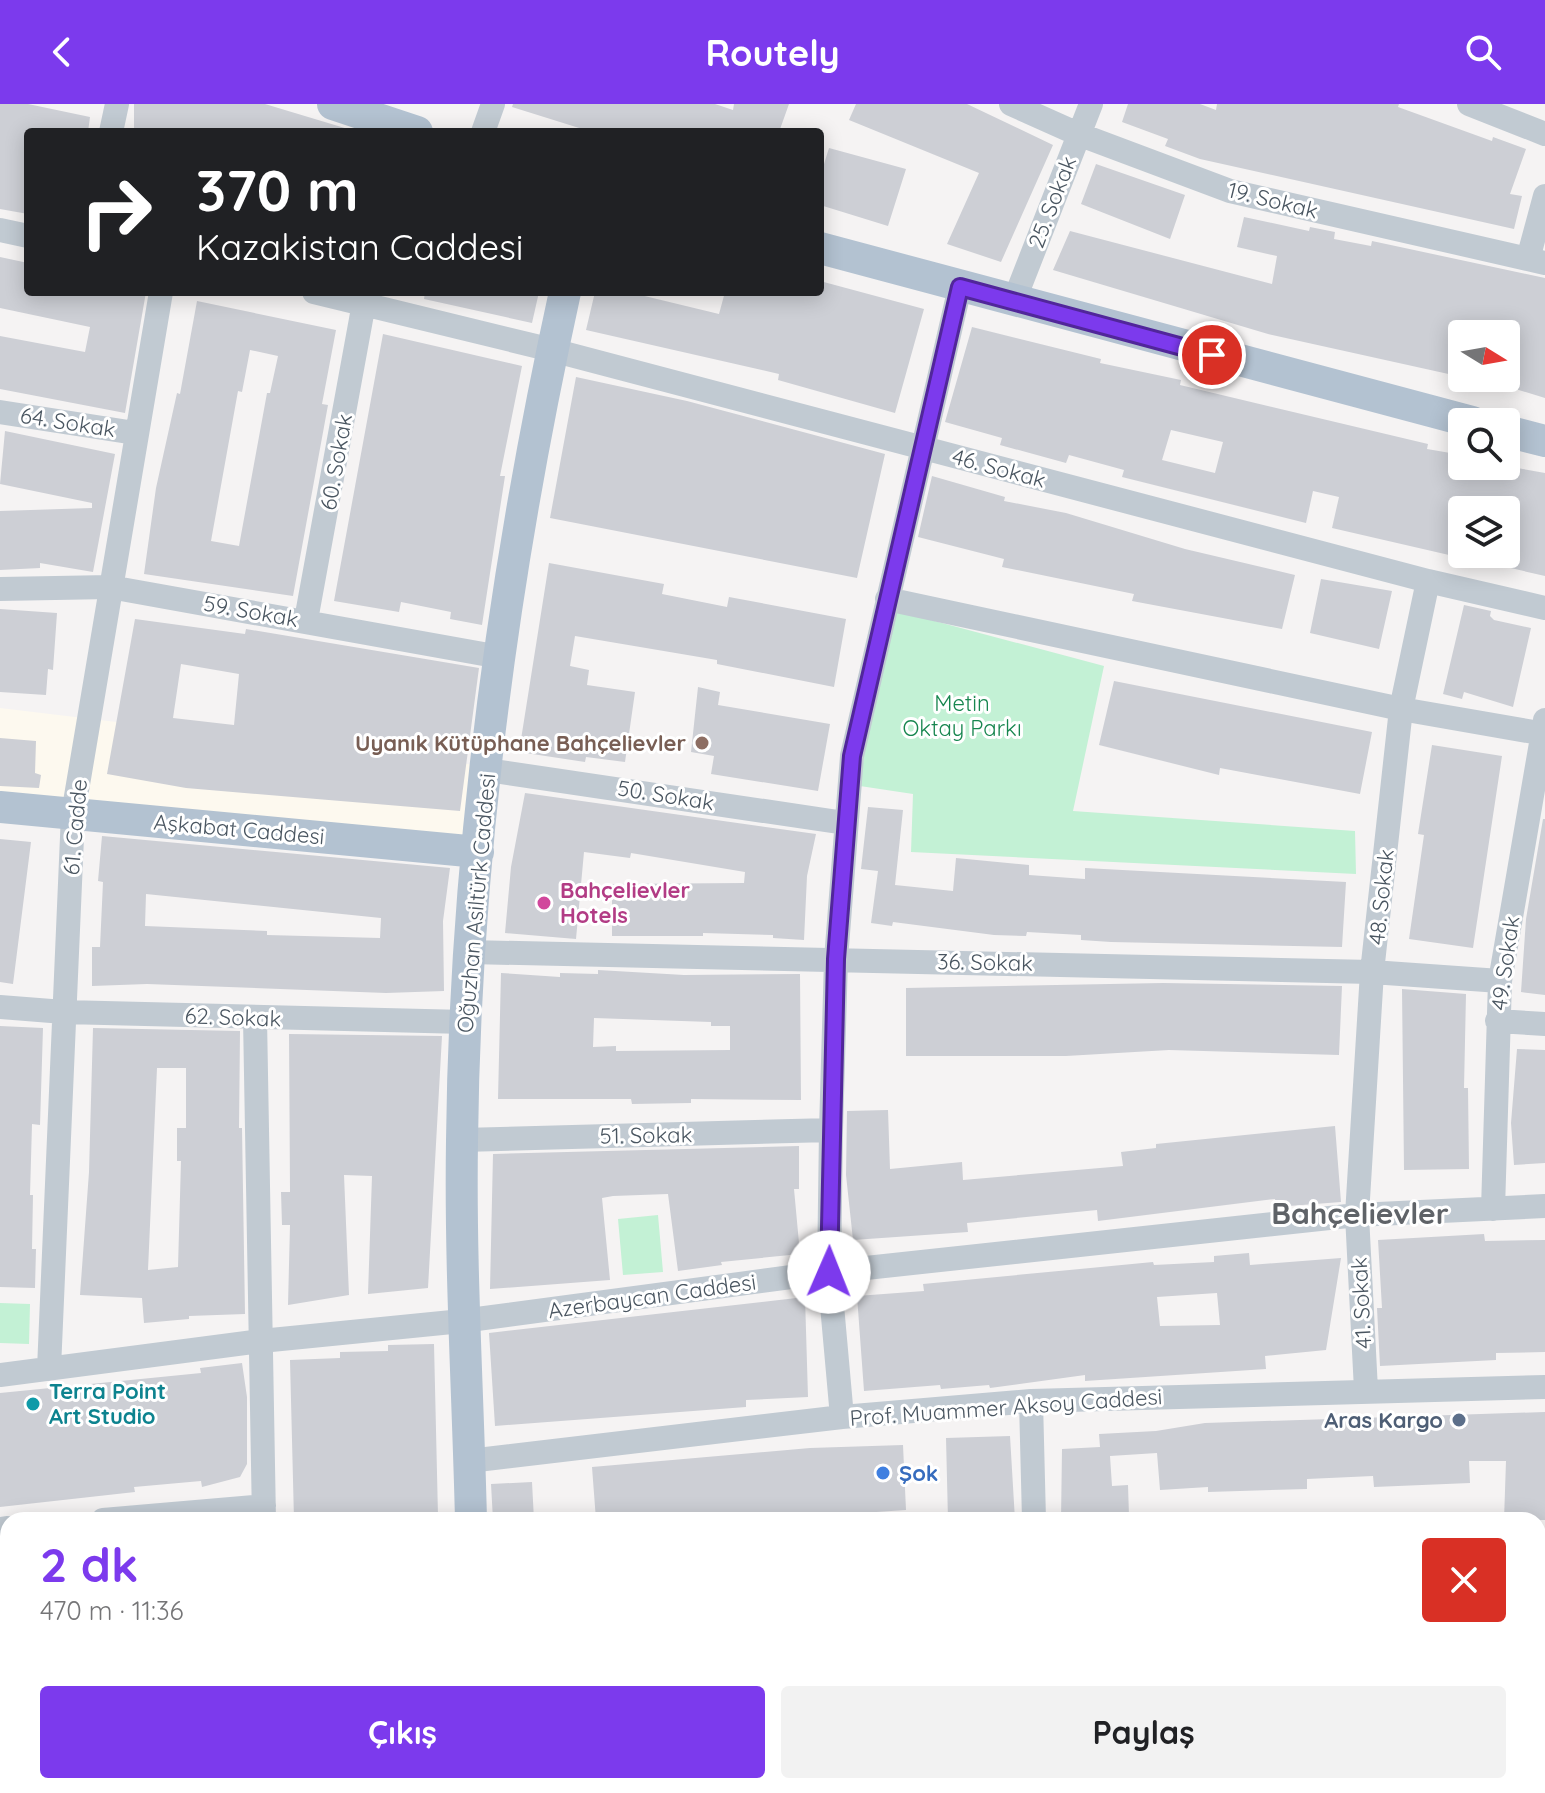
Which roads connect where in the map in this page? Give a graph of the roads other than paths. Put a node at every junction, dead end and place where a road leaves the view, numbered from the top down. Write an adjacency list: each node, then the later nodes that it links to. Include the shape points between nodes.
1 (117, 104): 7 (street)
2 (333, 104): 8 (main road)
3 (493, 104): 9 (street)
4 (1011, 104): 10 (street, 19. Sokak)
5 (1091, 104): 10 (street, 25. Sokak)
6 (1469, 104): 11 (street)
7 (112, 128)
8 (405, 128)
9 (484, 128)
10 (1078, 134): 16 (street, 19. Sokak, via 1230,191); 21 (street, 25. Sokak)
11 (1545, 134)
12 (1545, 196): 16 (street)
13 (0, 230): 14 (street)
14 (24, 235)
15 (824, 249): 17 (main road)
16 (1536, 261)
17 (960, 287): 21 (main road); 29 (street)
18 (160, 296): 26 (street, 61. Cadde)
19 (332, 296): 22 (street, 46. Sokak)
20 (564, 296): 23 (main road, Oğuzhan Asiltürk Caddesi)
21 (1014, 301): 25 (main road)
22 (364, 303): 23 (street, 46. Sokak); 35 (street, 60. Sokak)
23 (552, 350): 29 (street, 46. Sokak); 36 (main road, Oğuzhan Asiltürk Caddesi)
24 (0, 412): 26 (street, 64. Sokak)
25 (1448, 416)
26 (135, 433): 31 (street, 61. Cadde)
27 (1520, 435): 28 (main road)
28 (1545, 441)
29 (921, 447): 30 (street, 46. Sokak); 33 (street)
30 (1428, 581): 34 (street, 46. Sokak); 37 (street, 48. Sokak)
31 (110, 587): 32 (street, 59. Sokak); 35 (street, 59. Sokak); 41 (street, 61. Cadde)
32 (0, 589)
33 (887, 599): 37 (street); 42 (street, via 852,756)
34 (1545, 608)
35 (306, 620): 36 (street, 59. Sokak)
36 (500, 657): 39 (main road, Oğuzhan Asiltürk Caddesi)
37 (1401, 709): 38 (street); 46 (street, 48. Sokak)
38 (1544, 729): 47 (street, 49. Sokak)
39 (487, 770): 42 (street, 50. Sokak); 43 (main road, Oğuzhan Asiltürk Caddesi)
40 (0, 807): 41 (main road, Aşkabat Caddesi)
41 (73, 814): 43 (main road, Aşkabat Caddesi); 49 (street, 61. Cadde)
42 (845, 823): 45 (street)
43 (478, 852): 44 (main road, Oğuzhan Asiltürk Caddesi)
44 (470, 952): 45 (street, 36. Sokak); 52 (main road, Oğuzhan Asiltürk Caddesi)
45 (836, 959): 46 (street, 36. Sokak); 54 (street)
46 (1372, 972): 47 (street, 36. Sokak); 58 (street, 48. Sokak)
47 (1500, 981): 51 (street, 49. Sokak)
48 (0, 1007): 49 (street, 62. Sokak)
49 (64, 1012): 50 (street, 62. Sokak); 62 (street, 61. Cadde)
50 (255, 1018): 52 (street, 62. Sokak); 61 (street)
51 (1497, 1021): 53 (street); 57 (street, 49. Sokak)
52 (465, 1022): 55 (main road, Oğuzhan Asiltürk Caddesi)
53 (1545, 1024)
54 (831, 1130): 55 (street, 51. Sokak); 59 (street)
55 (462, 1140): 60 (main road, Oğuzhan Asiltürk Caddesi)
56 (1545, 1206): 57 (street, Azerbaycan Caddesi)
57 (1493, 1209): 58 (street, Azerbaycan Caddesi)
58 (1357, 1215): 59 (street, Azerbaycan Caddesi); 65 (street, 41. Sokak)
59 (829, 1272): 60 (street, Azerbaycan Caddesi); 67 (street)
60 (462, 1321): 61 (street, Azerbaycan Caddesi); 68 (main road, Oğuzhan Asiltürk Caddesi)
61 (261, 1341): 62 (street, Azerbaycan Caddesi); 69 (street)
62 (49, 1369): 63 (street, Azerbaycan Caddesi)
63 (0, 1375)
64 (1545, 1387): 65 (street, Prof. Muammer Aksoy Caddesi)
65 (1366, 1390): 66 (street, Prof. Muammer Aksoy Caddesi)
66 (1031, 1401): 67 (street, Prof. Muammer Aksoy Caddesi); 71 (street)
67 (842, 1417): 68 (street, Prof. Muammer Aksoy Caddesi)
68 (469, 1461): 70 (main road, Oğuzhan Asiltürk Caddesi)
69 (264, 1512)
70 (471, 1512)
71 (1034, 1512)

